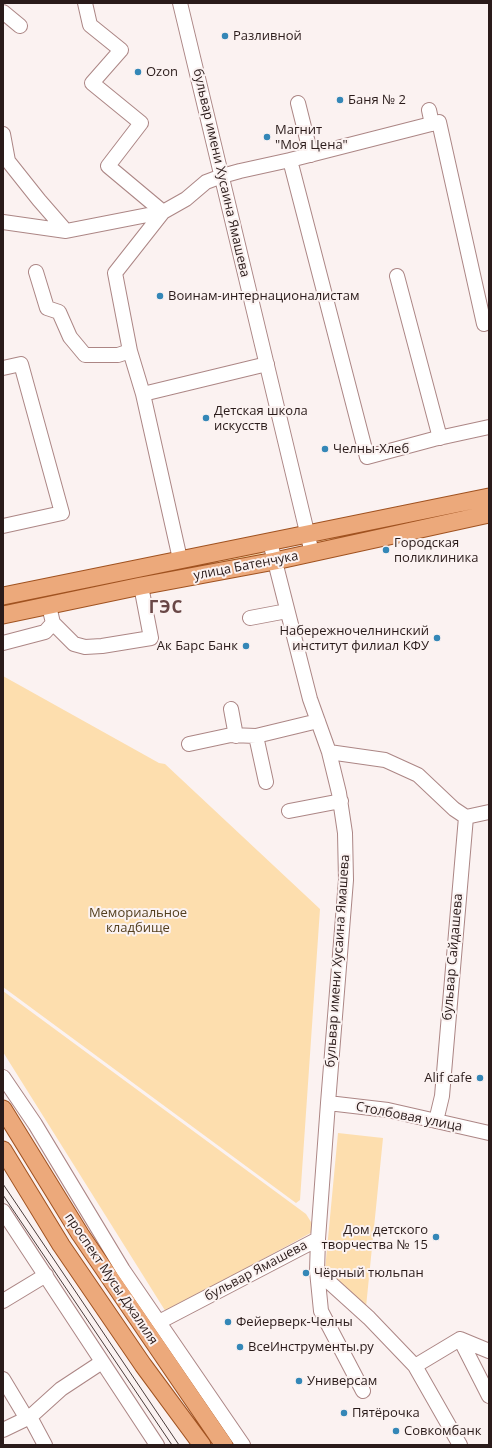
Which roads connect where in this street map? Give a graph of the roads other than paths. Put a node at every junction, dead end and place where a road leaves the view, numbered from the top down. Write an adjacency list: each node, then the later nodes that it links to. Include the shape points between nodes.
1 (85, 3): 12 (street, via 90,25 121,50 92,83 141,123 108,166)
2 (180, 3): 11 (street, бульвар имени Хусаина Ямашева)
3 (3, 12): 4 (street)
4 (20, 26)
5 (298, 103): 9 (street)
6 (429, 110): 7 (street)
7 (432, 124): 9 (street); 17 (street, via 439,122)
8 (3, 134): 14 (street, via 8,161)
9 (311, 155): 10 (street)
10 (290, 160): 11 (street); 23 (street, via 367,457)
11 (222, 176): 12 (street, via 206,182 186,199); 19 (street, бульвар имени Хусаина Ямашева)
12 (163, 212): 14 (street); 18 (street, via 115,273)
13 (3, 222): 14 (street)
14 (66, 231)
15 (36, 272): 18 (street, via 47,308 59,312 70,338 86,356 118,355)
16 (397, 276): 23 (street)
17 (484, 324)
18 (130, 351): 21 (street)
19 (266, 364): 21 (street); 27 (street, бульвар имени Хусаина Ямашева)
20 (3, 369): 26 (street, via 21,364 62,513)
21 (143, 394): 30 (street)
22 (489, 427): 23 (street)
23 (440, 438)
24 (489, 497): 27 (main road, улица Батенчука)
25 (489, 514): 29 (main road, улица Батенчука)
26 (3, 526)
27 (307, 533): 28 (main road, улица Батенчука); 29 (street, бульвар имени Хусаина Ямашева)
28 (270, 542): 30 (main road, улица Батенчука); 31 (street, бульвар имени Хусаина Ямашева)
29 (312, 553): 31 (main road, улица Батенчука)
30 (180, 559): 33 (main road, улица Батенчука)
31 (275, 561): 32 (main road, улица Батенчука); 35 (street, бульвар имени Хусаина Ямашева)
32 (141, 586): 34 (main road, улица Батенчука); 38 (street, via 151,638 85,647 74,644)
33 (7, 595): 36 (main road, via 18,595 20,599 20,605)
34 (49, 606): 36 (main road, улица Батенчука); 38 (street)
35 (287, 611): 37 (street); 41 (street, бульвар имени Хусаина Ямашева, via 310,700)
36 (8, 614)
37 (250, 618)
38 (53, 623): 39 (street, via 45,632)
39 (3, 643)
40 (231, 709): 42 (street)
41 (318, 721): 43 (street); 45 (street, бульвар имени Хусаина Ямашева)
42 (236, 736): 43 (street); 44 (street)
43 (256, 736): 46 (street)
44 (189, 744)
45 (328, 752): 47 (street, бульвар имени Хусаина Ямашева); 50 (street, via 385,760 418,775)
46 (266, 782)
47 (341, 802): 48 (street); 52 (street, бульвар имени Хусаина Ямашева, via 345,833 346,880)
48 (289, 811)
49 (489, 812): 50 (street)
50 (466, 817): 54 (street, бульвар Сайдашева, via 442,1096)
51 (3, 1076): 62 (street, via 123,1270)
52 (328, 1103): 54 (street, Столбовая улица, via 388,1110); 58 (street, бульвар Ямашева)
53 (3, 1109): 75 (main road, проспект Мусы Джалиля, via 80,1234)
54 (436, 1121): 55 (street, Столбовая улица)
55 (489, 1133)
56 (3, 1150): 74 (main road, проспект Мусы Джалиля, via 61,1245 143,1365)
57 (3, 1211): 60 (street)
58 (318, 1239): 59 (street); 62 (street, бульвар Ямашева)
59 (317, 1271): 66 (street, via 370,1318); 68 (street, via 321,1311)
60 (46, 1275): 61 (street); 65 (street)
61 (3, 1301)
62 (159, 1322): 76 (street)
63 (460, 1339): 64 (street); 66 (street); 69 (street)
64 (489, 1351)
65 (102, 1362): 70 (street, via 61,1389); 73 (street)
66 (415, 1366): 77 (street)
67 (3, 1379): 70 (street)
68 (363, 1391)
69 (489, 1396)
70 (28, 1418): 71 (street); 72 (street)
71 (3, 1430)
72 (45, 1445)
73 (157, 1445)
74 (202, 1445)
75 (224, 1445)
76 (243, 1445)
77 (460, 1445)

